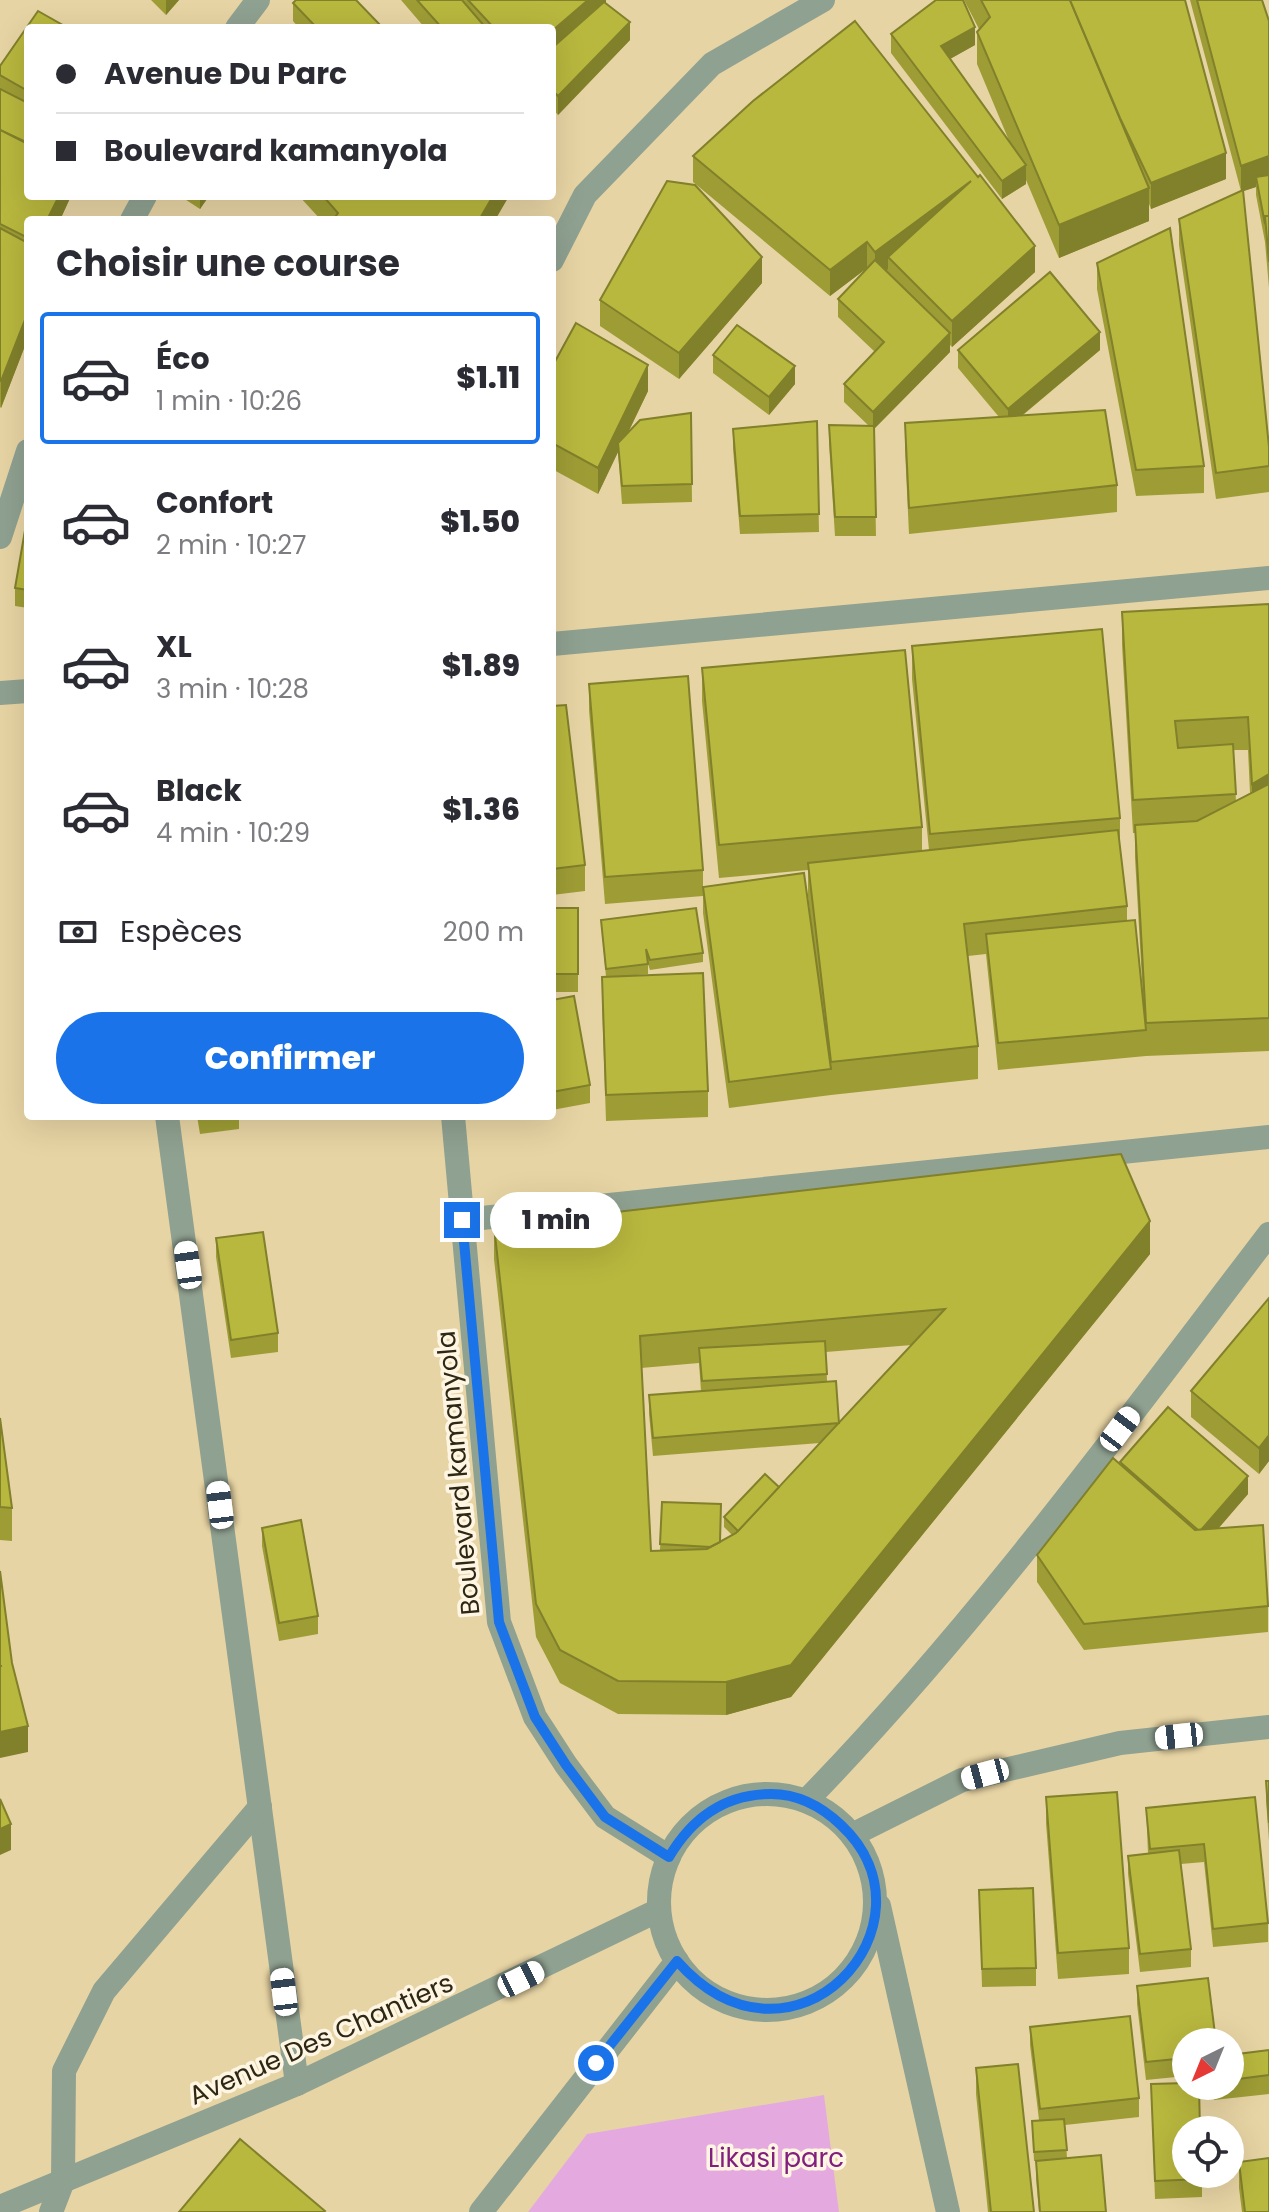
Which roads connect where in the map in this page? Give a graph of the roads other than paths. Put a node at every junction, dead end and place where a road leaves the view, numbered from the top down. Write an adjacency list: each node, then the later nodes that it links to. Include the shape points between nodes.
1 (258, 0): 3 (street)
2 (823, 0): 4 (street, via 712,64 585,195)
3 (240, 24)
4 (556, 252)
5 (24, 463): 6 (street)
6 (0, 537)
7 (1269, 578): 8 (street)
8 (556, 644)
9 (24, 691): 10 (street)
10 (0, 693)
11 (168, 1120): 18 (street)
12 (453, 1120): 14 (street, Boulevard kamanyola)
13 (1269, 1137): 14 (street)
14 (462, 1220): 20 (street, Boulevard kamanyola, via 499,1622 535,1717 566,1765 605,1817)
15 (1269, 1234): 17 (street, via 999,1587 890,1714)
16 (1269, 1727): 19 (street, via 1120,1743 1032,1761 962,1780)
17 (806, 1801): 19 (street); 20 (street, via 752,1794 726,1802 693,1824)
18 (260, 1807): 24 (street); 25 (street, via 104,1991 64,2071)
19 (852, 1835): 21 (street)
20 (669, 1857): 22 (street)
21 (874, 1887): 23 (street, via 874,1919 865,1950 846,1977 821,1997 791,2008 759,2010 727,2003 699,1986); 29 (street)
22 (659, 1910): 23 (street, via 664,1937); 24 (street, Avenue Des Chantiers)
23 (677, 1961): 28 (street)
24 (297, 2084): 25 (street, Avenue Des Chantiers)
25 (63, 2181): 26 (street, Avenue Des Chantiers); 27 (street)
26 (0, 2207)
27 (51, 2212)
28 (481, 2212)
29 (948, 2212)

